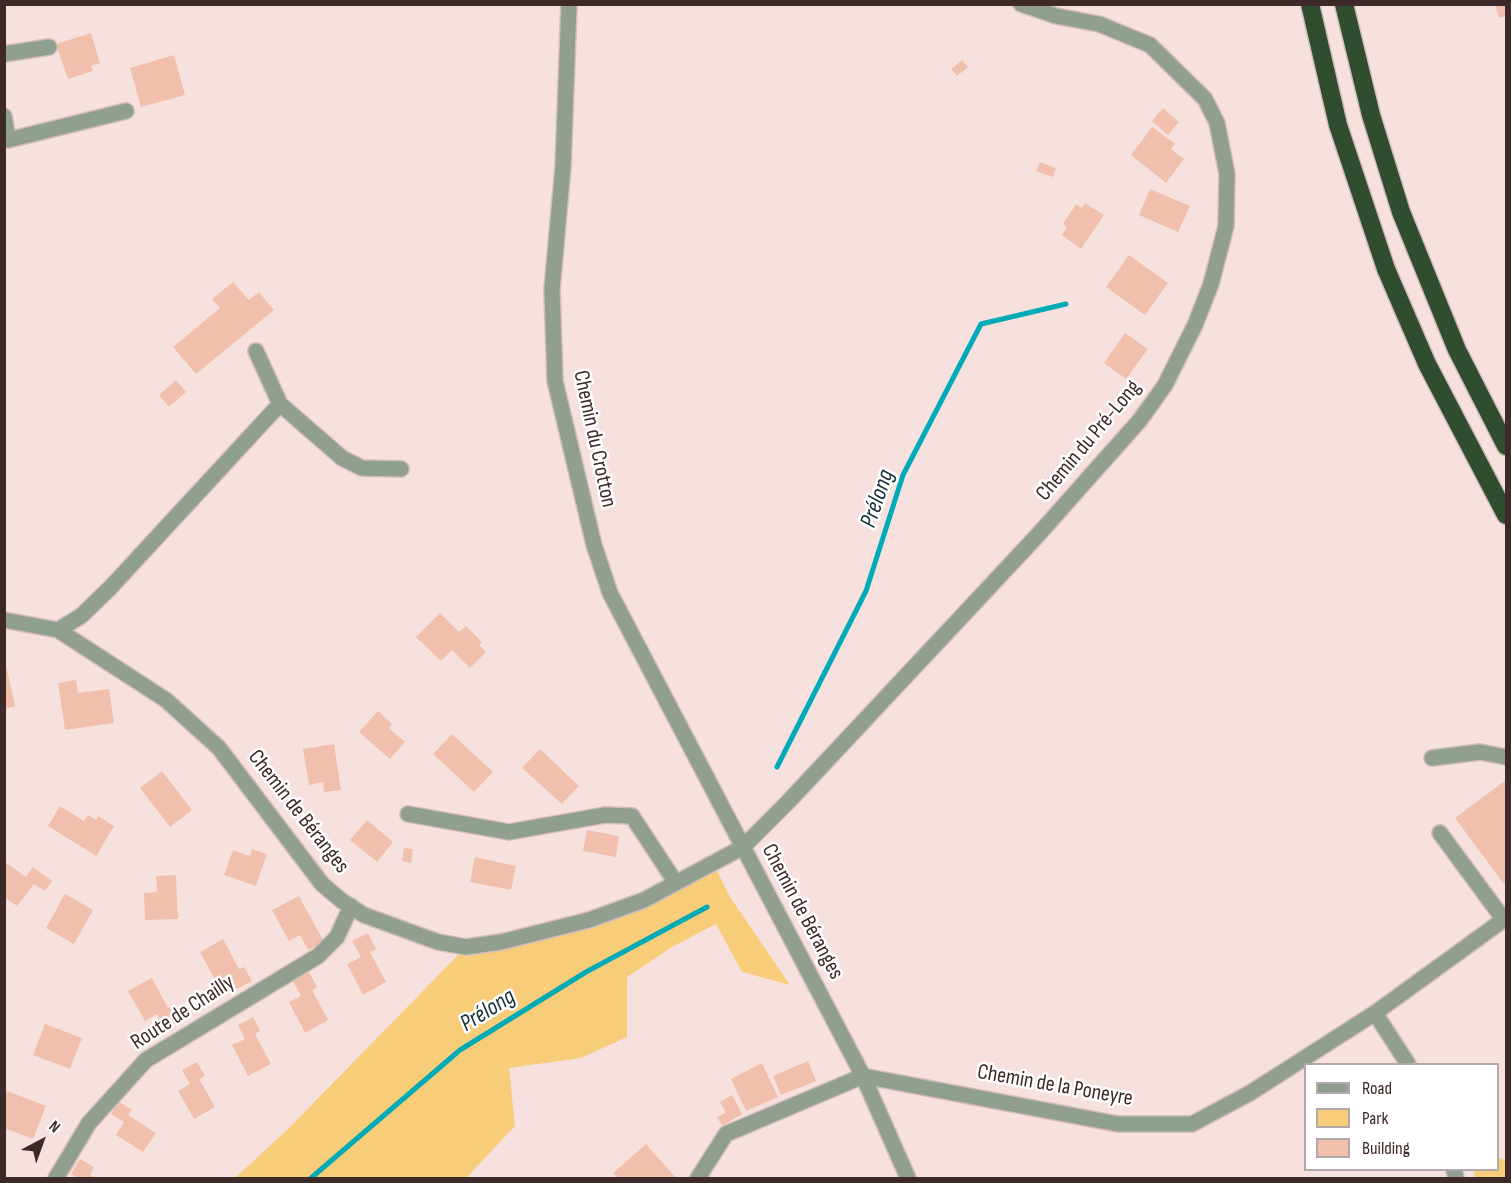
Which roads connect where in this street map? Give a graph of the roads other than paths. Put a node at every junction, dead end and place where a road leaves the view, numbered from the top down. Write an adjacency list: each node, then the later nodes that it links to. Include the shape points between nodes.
1 (569, 4): 20 (street, Chemin du Crotton, via 563,156 552,289 555,381 594,545 610,593)
2 (1021, 4): 20 (street, Chemin du Pré-Long, via 1099,24 1150,45 1205,99 1217,123 1227,174 1226,226 1211,284 1196,325 1165,385 1140,420 1037,536)
3 (1310, 4): 13 (highway, via 1338,125 1386,269 1437,383)
4 (1344, 4): 11 (highway, via 1371,114 1401,212 1453,340)
5 (49, 47): 6 (street)
6 (4, 54)
7 (126, 111): 8 (street, via 8,140)
8 (4, 117)
9 (256, 351): 10 (street)
10 (280, 404): 12 (street, via 342,458 370,469); 15 (street, via 110,588 81,616)
11 (1506, 446)
12 (401, 468)
13 (1506, 515)
14 (4, 620): 15 (street, Chemin de Béranges)
15 (58, 630): 22 (street, Chemin de Béranges, via 166,700 219,748 322,884)
16 (1506, 757): 17 (street, via 1480,752)
17 (1432, 758)
18 (408, 814): 21 (street, via 509,832 605,814 633,816)
19 (1440, 833): 23 (street)
20 (743, 847): 21 (street, Chemin de Béranges); 26 (street, Chemin de Béranges)
21 (676, 883): 22 (street, Chemin de Béranges, via 644,900 589,920 466,947 438,942 364,915)
22 (351, 906): 27 (street, Route de Chailly, via 337,937 318,956 146,1060 89,1123)
23 (1505, 919): 24 (street, Chemin de la Poneyre)
24 (1375, 1013): 25 (street); 26 (street, Chemin de la Poneyre, via 1250,1093 1192,1124 1118,1124)
25 (1407, 1063)
26 (863, 1076): 28 (street, via 726,1134); 29 (street)
27 (56, 1179)
28 (698, 1179)
29 (908, 1179)

